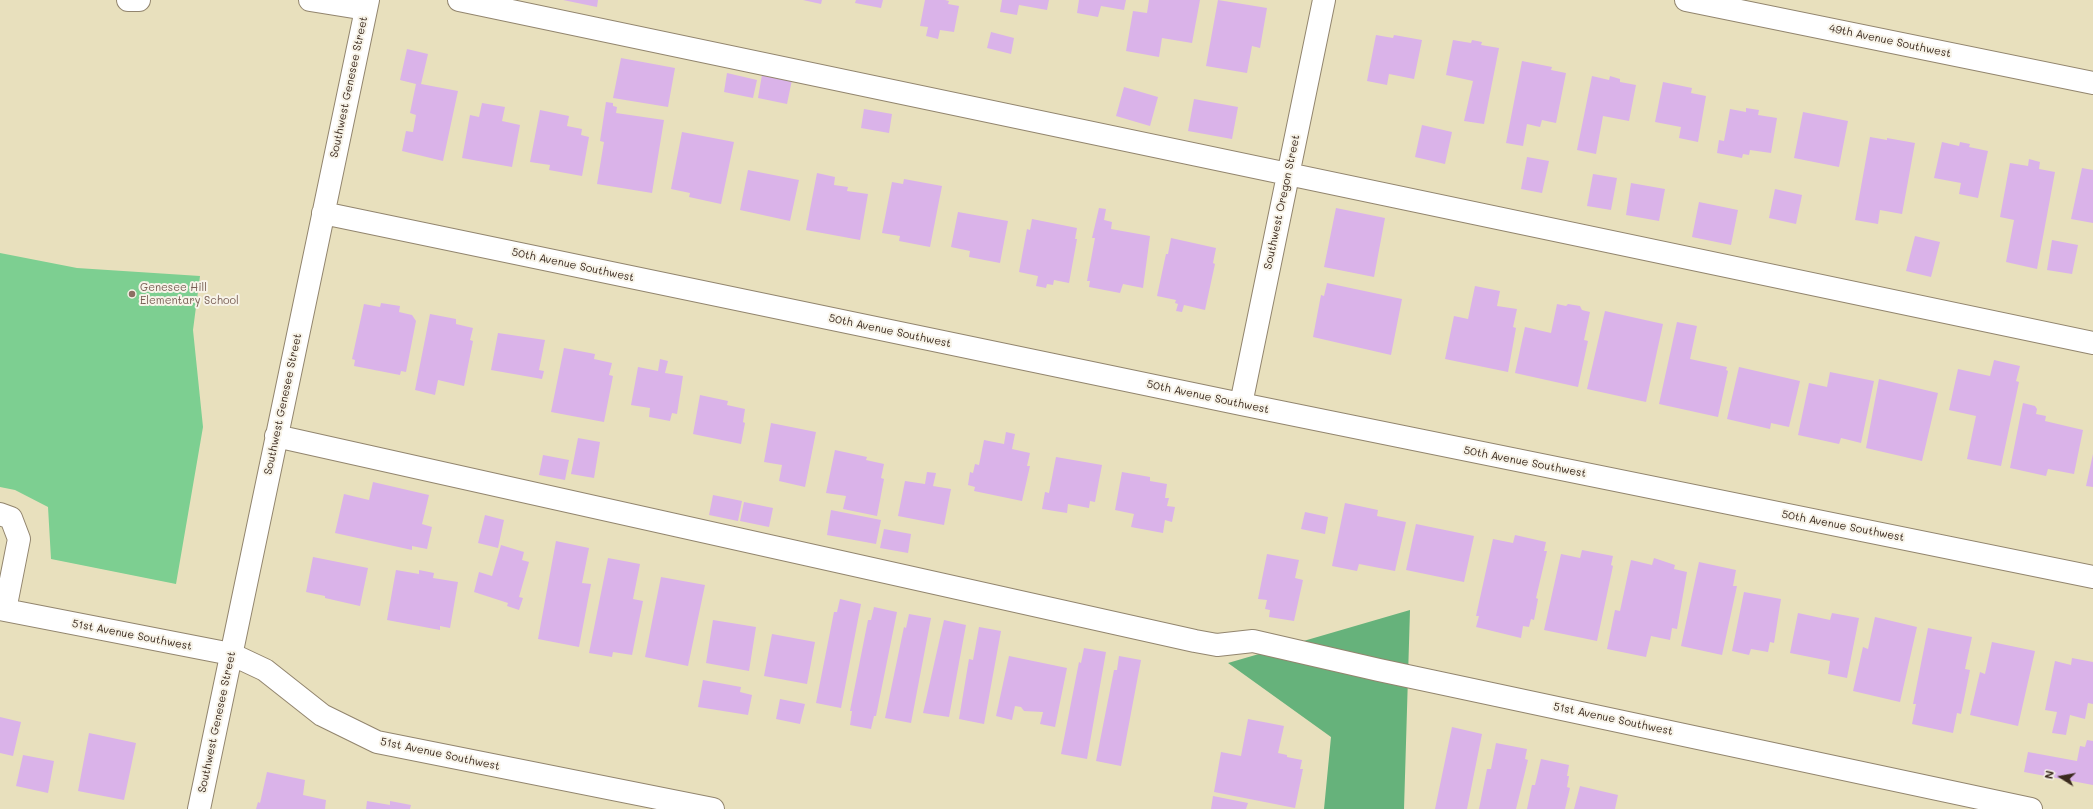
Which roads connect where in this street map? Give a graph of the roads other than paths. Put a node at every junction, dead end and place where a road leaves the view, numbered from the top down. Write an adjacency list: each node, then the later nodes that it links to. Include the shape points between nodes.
1 (128, 0): 2 (street)
2 (139, 0)
3 (310, 0): 7 (street)
4 (459, 0): 9 (street)
5 (1324, 0): 9 (street, Southwest Oregon Street)
6 (1686, 0): 8 (street, 49th Avenue Southwest)
7 (367, 5): 10 (street, Southwest Genesee Street)
8 (2093, 83)
9 (1288, 174): 11 (street); 12 (street, Southwest Oregon Street)
10 (323, 212): 12 (street, 50th Avenue Southwest); 13 (street, Southwest Genesee Street)
11 (2093, 343)
12 (1241, 404): 15 (street, 50th Avenue Southwest)
13 (276, 436): 17 (street, Southwest Genesee Street); 20 (street, 51st Avenue Southwest, via 1195,641 1217,644 1253,641)
14 (0, 514): 16 (street, via 12,518 18,540)
15 (2093, 577)
16 (3, 610): 17 (street, 51st Avenue Southwest)
17 (231, 654): 18 (street, Southwest Genesee Street); 19 (street, 51st Avenue Southwest, via 265,670 322,715 377,742)
18 (199, 809)
19 (713, 809)
20 (2031, 809)

